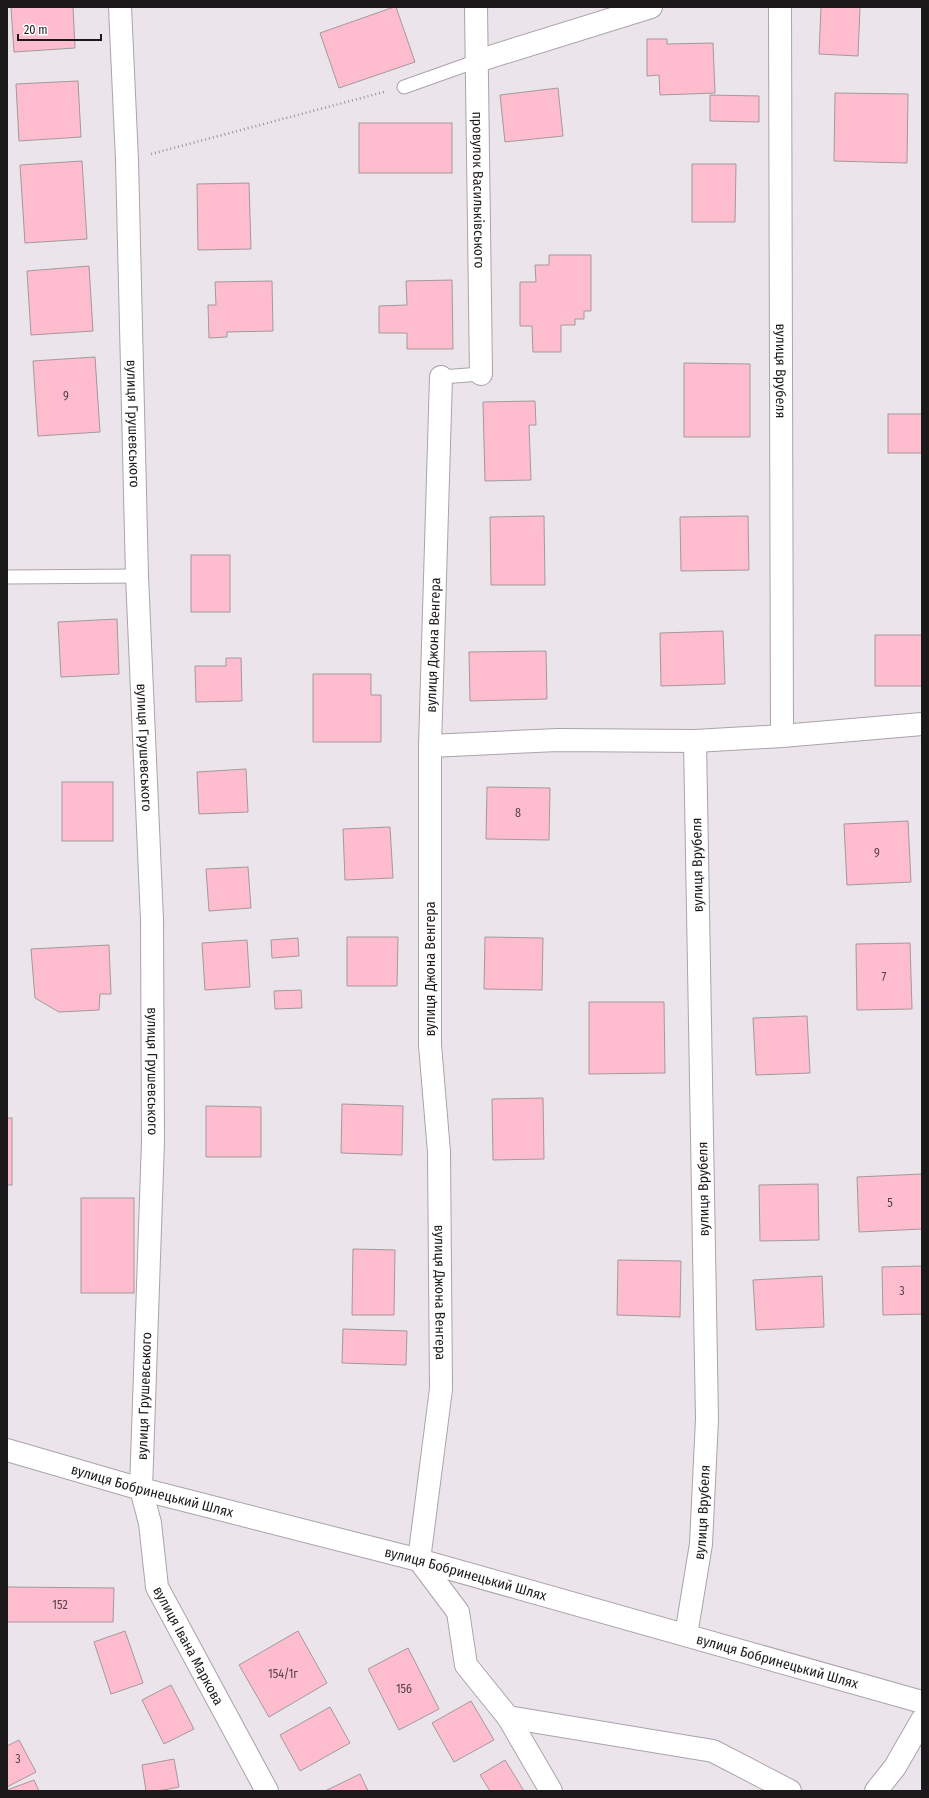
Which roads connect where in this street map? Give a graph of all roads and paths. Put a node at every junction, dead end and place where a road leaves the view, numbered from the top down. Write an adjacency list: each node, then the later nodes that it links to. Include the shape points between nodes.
1 (120, 7): 7 (street, вулиця Грушевського)
2 (476, 7): 5 (street, провулок Васильківського)
3 (651, 7): 5 (street)
4 (780, 7): 13 (street, вулиця Врубеля)
5 (477, 61): 6 (lane); 8 (street, провулок Васильківського)
6 (404, 87): 7 (path)
7 (127, 160): 10 (street, вулиця Грушевського)
8 (481, 374): 9 (lane)
9 (441, 377): 15 (street, вулиця Джона Венгера)
10 (137, 576): 11 (lane); 17 (street, вулиця Грушевського, via 152,920 153,1141)
11 (7, 577)
12 (922, 724): 13 (street)
13 (782, 736): 14 (street)
14 (695, 741): 15 (street, via 558,740); 19 (street, вулиця Врубеля, via 708,1419 701,1544)
15 (430, 746): 18 (street, вулиця Джона Венгера, via 430,1045 439,1152 440,1389)
16 (7, 1450): 17 (street, вулиця Бобринецький Шлях)
17 (141, 1489): 18 (street, вулиця Бобринецький Шлях); 23 (street, вулиця Івана Маркова, via 150,1523 157,1587)
18 (419, 1560): 19 (street, вулиця Бобринецький Шлях); 21 (street, via 458,1612 466,1665)
19 (686, 1635): 20 (street, вулиця Бобринецький Шлях)
20 (922, 1702)
21 (508, 1717): 24 (street); 25 (street, via 713,1751)
22 (922, 1720): 26 (street, via 895,1767)
23 (267, 1791)
24 (551, 1791)
25 (790, 1791)
26 (876, 1791)

